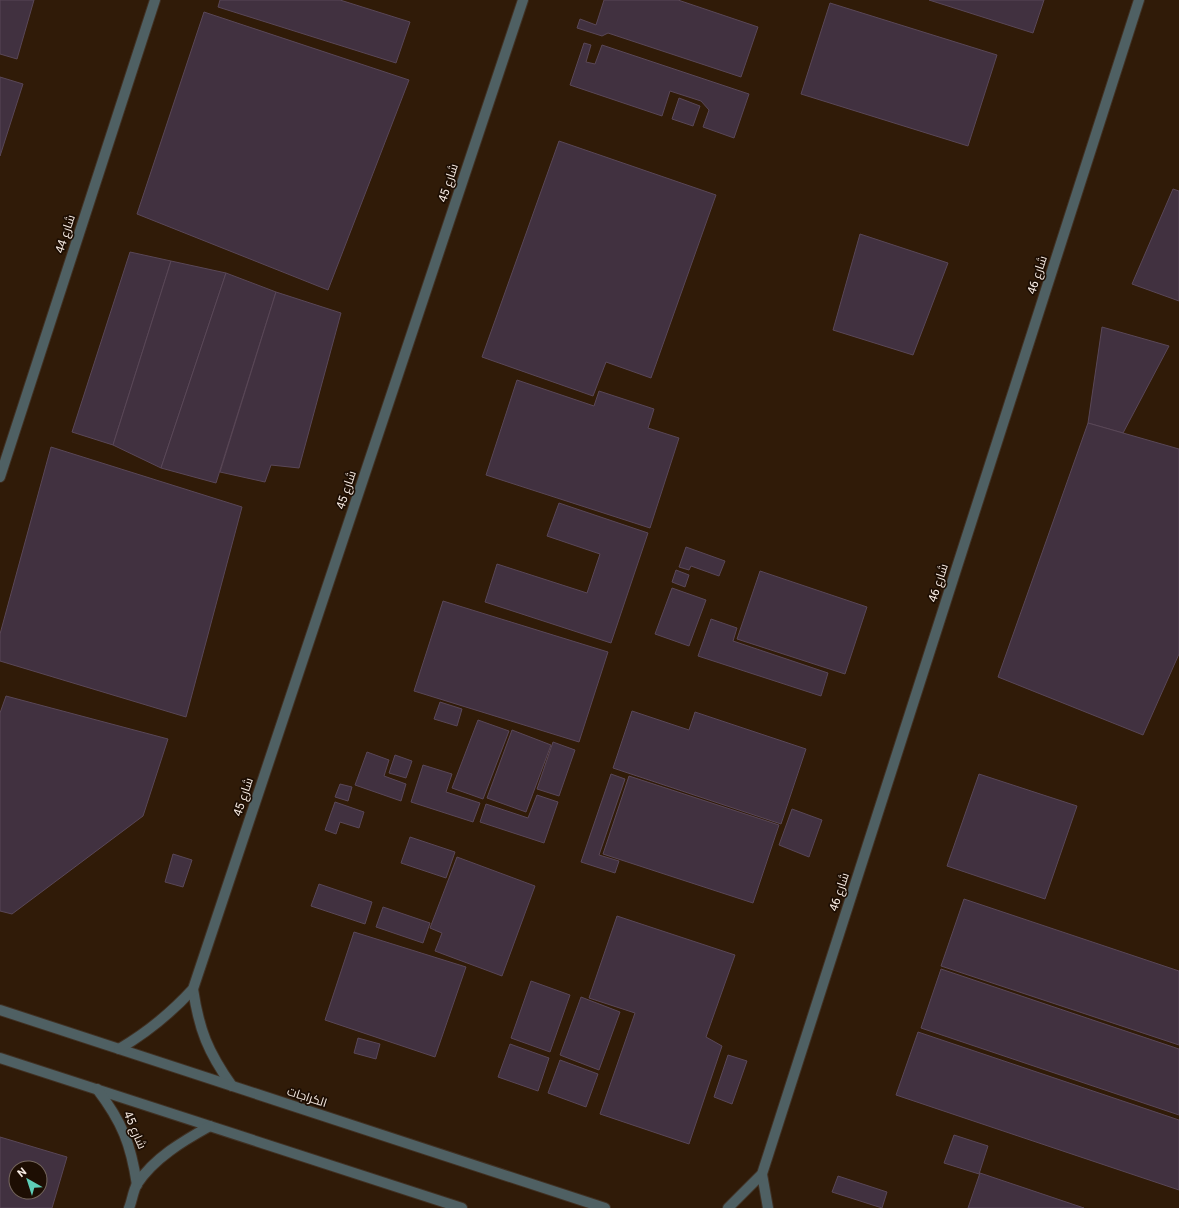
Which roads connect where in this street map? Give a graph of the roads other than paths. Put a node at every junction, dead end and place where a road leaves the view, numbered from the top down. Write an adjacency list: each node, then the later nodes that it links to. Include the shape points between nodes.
1 (155, 0): 4 (street, شارع 44)
2 (523, 0): 5 (street, شارع 45)
3 (1139, 0): 12 (street, شارع 46)
4 (0, 477)
5 (193, 988): 7 (street, شارع 45, via 159,1022); 9 (street, شارع 45, via 204,1040)
6 (0, 1010): 7 (street, الكراجات)
7 (119, 1049): 9 (street, الكراجات)
8 (0, 1058): 10 (street)
9 (232, 1086): 16 (street, الكراجات)
10 (97, 1089): 11 (street); 13 (street, شارع 45, via 113,1110 125,1134 133,1159)
11 (210, 1126): 13 (street, شارع 45, via 170,1151); 15 (street)
12 (762, 1174): 17 (street, شارع 46); 18 (street, شارع 46)
13 (137, 1185): 14 (street, شارع 45)
14 (129, 1208)
15 (462, 1208)
16 (605, 1208)
17 (728, 1208)
18 (768, 1208)

